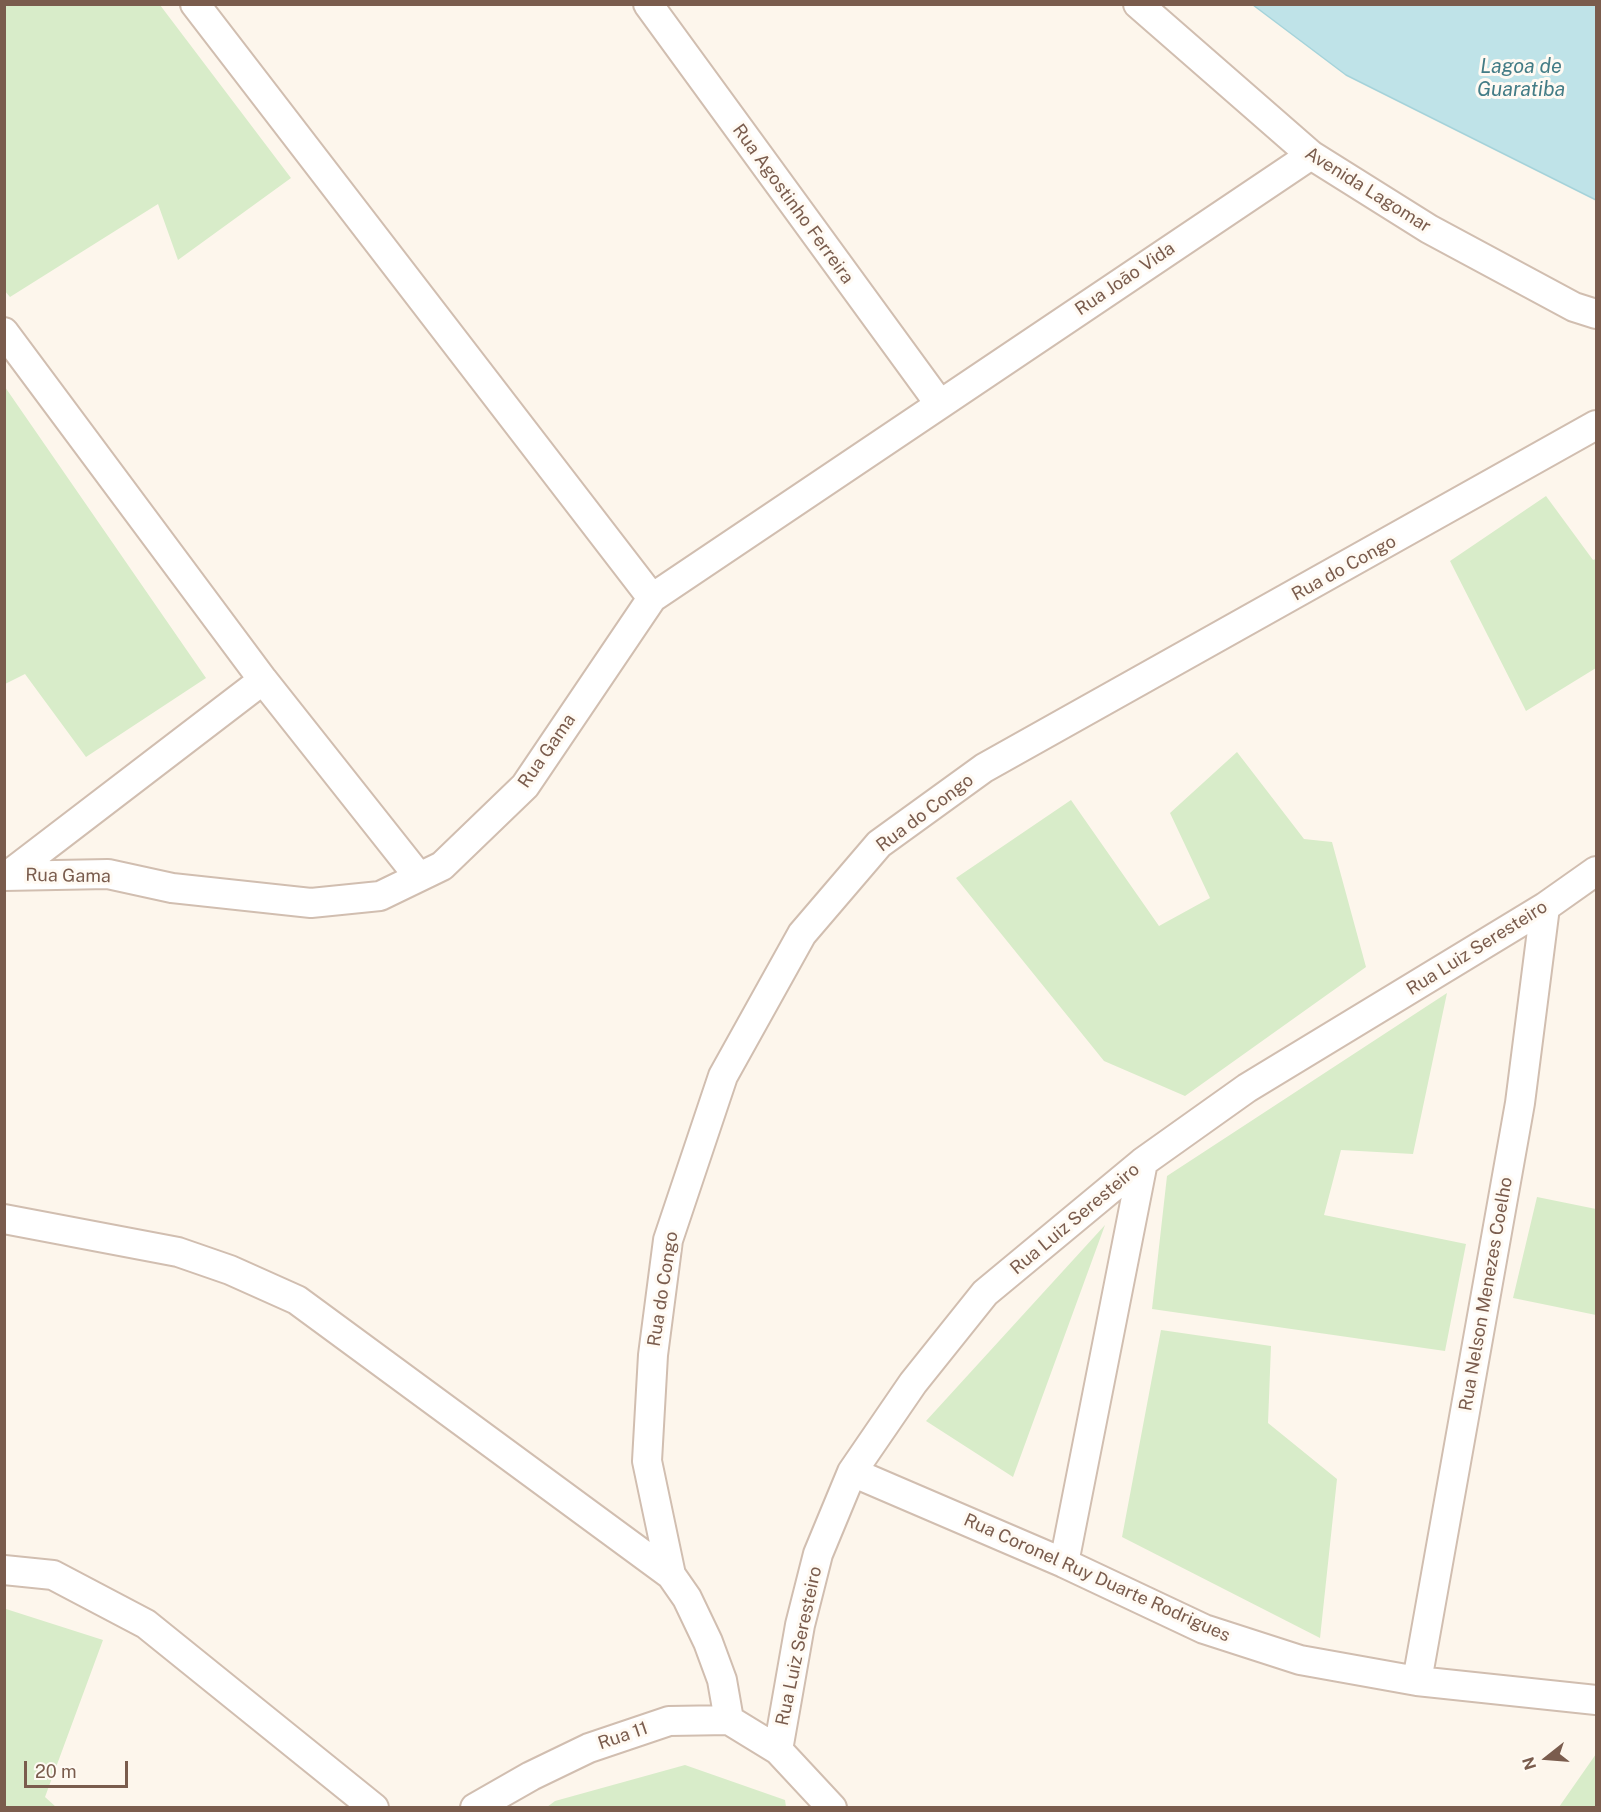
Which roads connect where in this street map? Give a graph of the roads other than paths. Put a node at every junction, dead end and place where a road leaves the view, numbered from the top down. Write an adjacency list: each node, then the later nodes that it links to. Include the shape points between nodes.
1 (195, 4): 9 (street)
2 (648, 4): 7 (street, Rua Agostinho Ferreira)
3 (1138, 4): 4 (street, Avenida Lagomar)
4 (1311, 156): 5 (street, Avenida Lagomar, via 1429,229 1574,307); 7 (street, Rua João Vida)
5 (1596, 314)
6 (4, 332): 10 (street)
7 (939, 403): 9 (street, Rua Gama)
8 (1596, 426): 20 (street, Rua do Congo, via 984,768 879,844 802,934 723,1076 668,1240 653,1355 647,1461)
9 (652, 598): 13 (street, Rua Gama, via 525,786 442,866)
10 (263, 680): 12 (street); 13 (street)
11 (1596, 871): 14 (street, Rua Luiz Seresteiro)
12 (6, 876): 13 (street, Rua Gama, via 108,874 172,888 311,903 380,896)
13 (418, 878)
14 (1545, 906): 15 (street, Rua Luiz Seresteiro, via 1247,1088); 21 (street, Rua Nelson Menezes Coelho, via 1520,1103)
15 (1143, 1162): 17 (street, Rua Luiz Seresteiro, via 985,1293 913,1383); 18 (street)
16 (4, 1219): 20 (street, via 177,1252 297,1300)
17 (852, 1472): 18 (street, Rua Coronel Ruy Duarte Rodrigues); 24 (street, Rua Luiz Seresteiro, via 818,1554 800,1625)
18 (1064, 1563): 21 (street, Rua Coronel Ruy Duarte Rodrigues, via 1204,1629 1300,1660)
19 (4, 1570): 25 (street, via 53,1575 146,1624)
20 (671, 1575): 23 (street, via 708,1642 722,1680)
21 (1417, 1681): 22 (street, Rua Coronel Ruy Duarte Rodrigues)
22 (1596, 1700)
23 (729, 1720): 24 (street); 26 (street, Rua 11, via 669,1721 589,1748)
24 (778, 1750): 27 (street)
25 (375, 1808)
26 (475, 1808)
27 (832, 1808)

